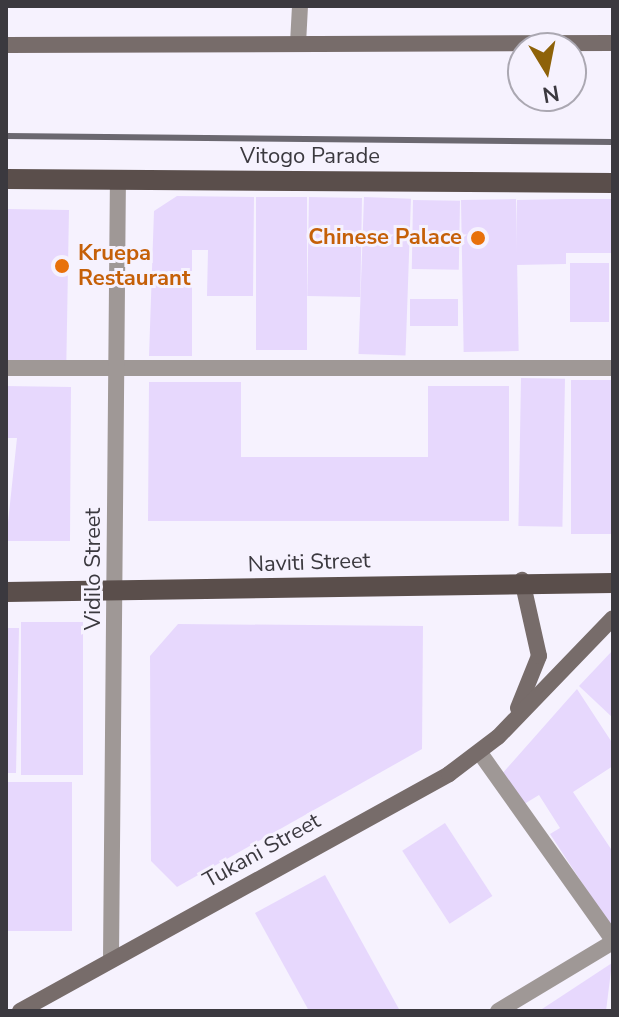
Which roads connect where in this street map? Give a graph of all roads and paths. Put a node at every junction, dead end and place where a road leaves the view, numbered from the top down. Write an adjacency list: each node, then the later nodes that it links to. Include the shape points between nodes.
1 (300, 6): 3 (street)
2 (613, 43): 3 (street)
3 (298, 44): 4 (street)
4 (6, 45)
5 (6, 179): 6 (main road, Vitogo Parade)
6 (118, 180): 7 (main road, Vitogo Parade); 8 (street, Vidilo Street)
7 (613, 183)
8 (116, 365): 9 (street); 10 (street); 14 (street, Vidilo Street)
9 (6, 368)
10 (613, 368)
11 (522, 580): 12 (main road, Naviti Street); 14 (main road, Naviti Street); 16 (street, Tukani Street, via 539,656)
12 (613, 583)
13 (6, 592): 14 (main road, Naviti Street)
14 (117, 593): 19 (street, Vidilo Street)
15 (613, 618): 16 (street, Tukani Street)
16 (515, 717): 17 (street, Tukani Street)
17 (480, 753): 18 (street); 19 (street, Tukani Street)
18 (613, 941): 21 (street)
19 (111, 959): 20 (street, Tukani Street)
20 (20, 1011)
21 (498, 1011)

